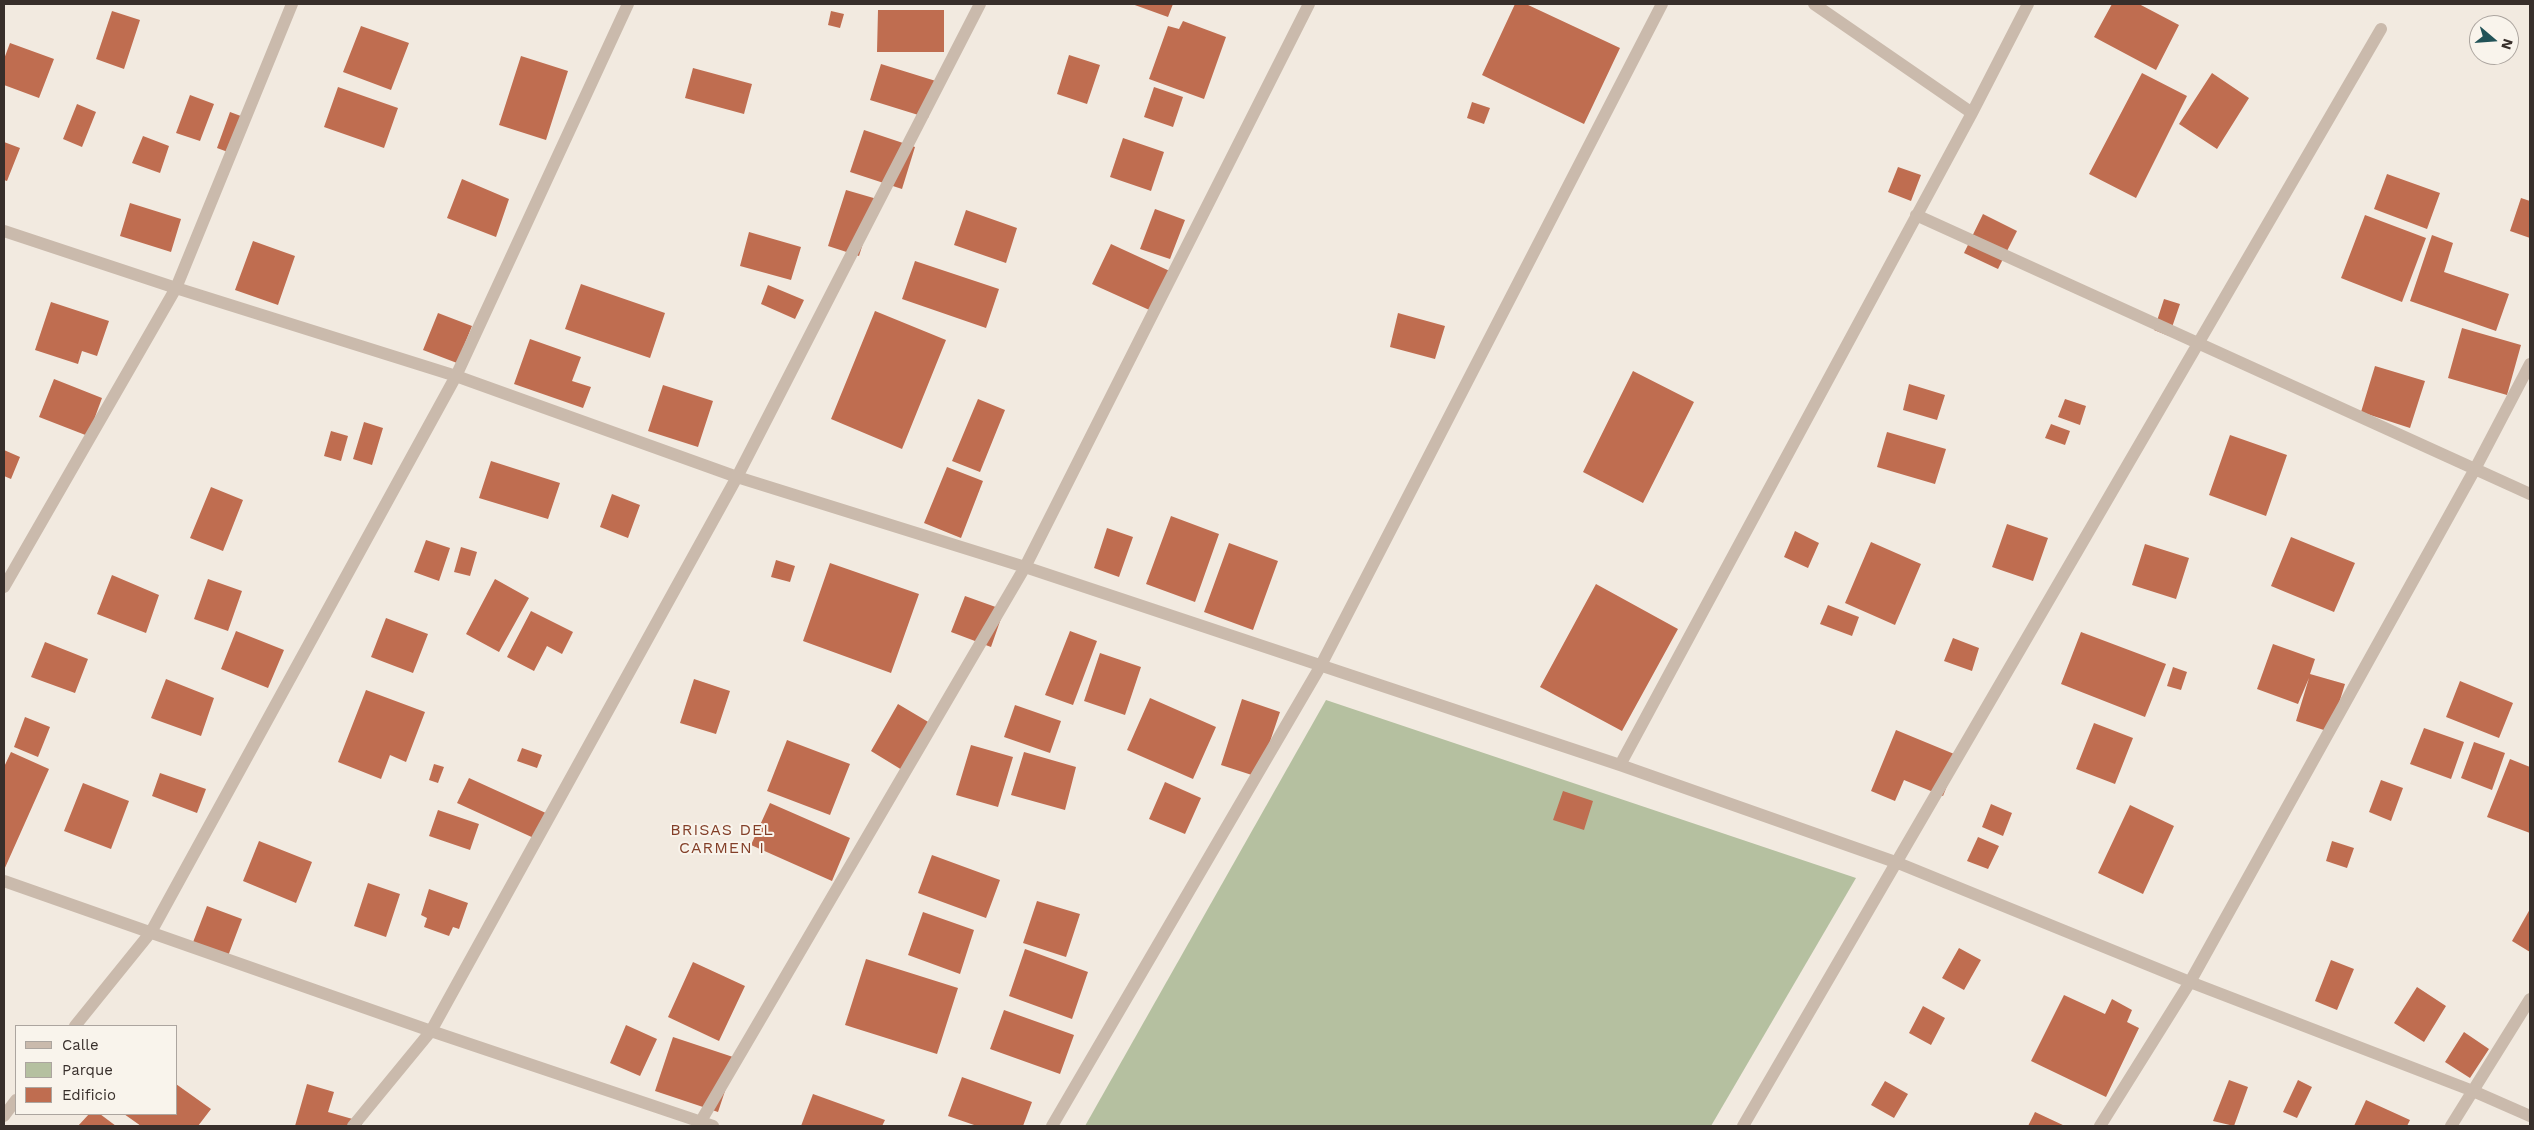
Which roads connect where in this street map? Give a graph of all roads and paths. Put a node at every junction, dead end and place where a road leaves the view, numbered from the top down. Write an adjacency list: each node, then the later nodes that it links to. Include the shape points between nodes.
1 (292, 4): 12 (street)
2 (628, 4): 15 (street)
3 (980, 4): 17 (street)
4 (1309, 4): 19 (street)
5 (1662, 4): 21 (street)
6 (1814, 4): 9 (street)
7 (2028, 4): 9 (street)
8 (2381, 29): 13 (street)
9 (1972, 113): 10 (street)
10 (1916, 215): 13 (street); 22 (street)
11 (4, 231): 12 (street)
12 (176, 288): 15 (street); 20 (street)
13 (2197, 343): 16 (street); 23 (street)
14 (2530, 364): 16 (street)
15 (456, 376): 17 (street); 25 (street)
16 (2475, 469): 18 (street); 26 (street)
17 (737, 477): 19 (street); 29 (street)
18 (2530, 494)
19 (1025, 567): 21 (street); 34 (street)
20 (4, 587)
21 (1320, 667): 22 (street); 36 (street)
22 (1620, 765): 23 (street)
23 (1898, 863): 26 (street); 37 (street)
24 (4, 881): 25 (street)
25 (150, 932): 28 (street); 29 (street)
26 (2190, 982): 30 (street); 38 (street)
27 (2530, 999): 30 (street)
28 (76, 1025)
29 (431, 1031): 34 (street); 35 (street)
30 (2473, 1091): 33 (street); 39 (street)
31 (15, 1101): 32 (street)
32 (4, 1116)
33 (2530, 1116)
34 (704, 1125)
35 (354, 1126)
36 (1052, 1126)
37 (1743, 1126)
38 (2100, 1126)
39 (2451, 1126)

